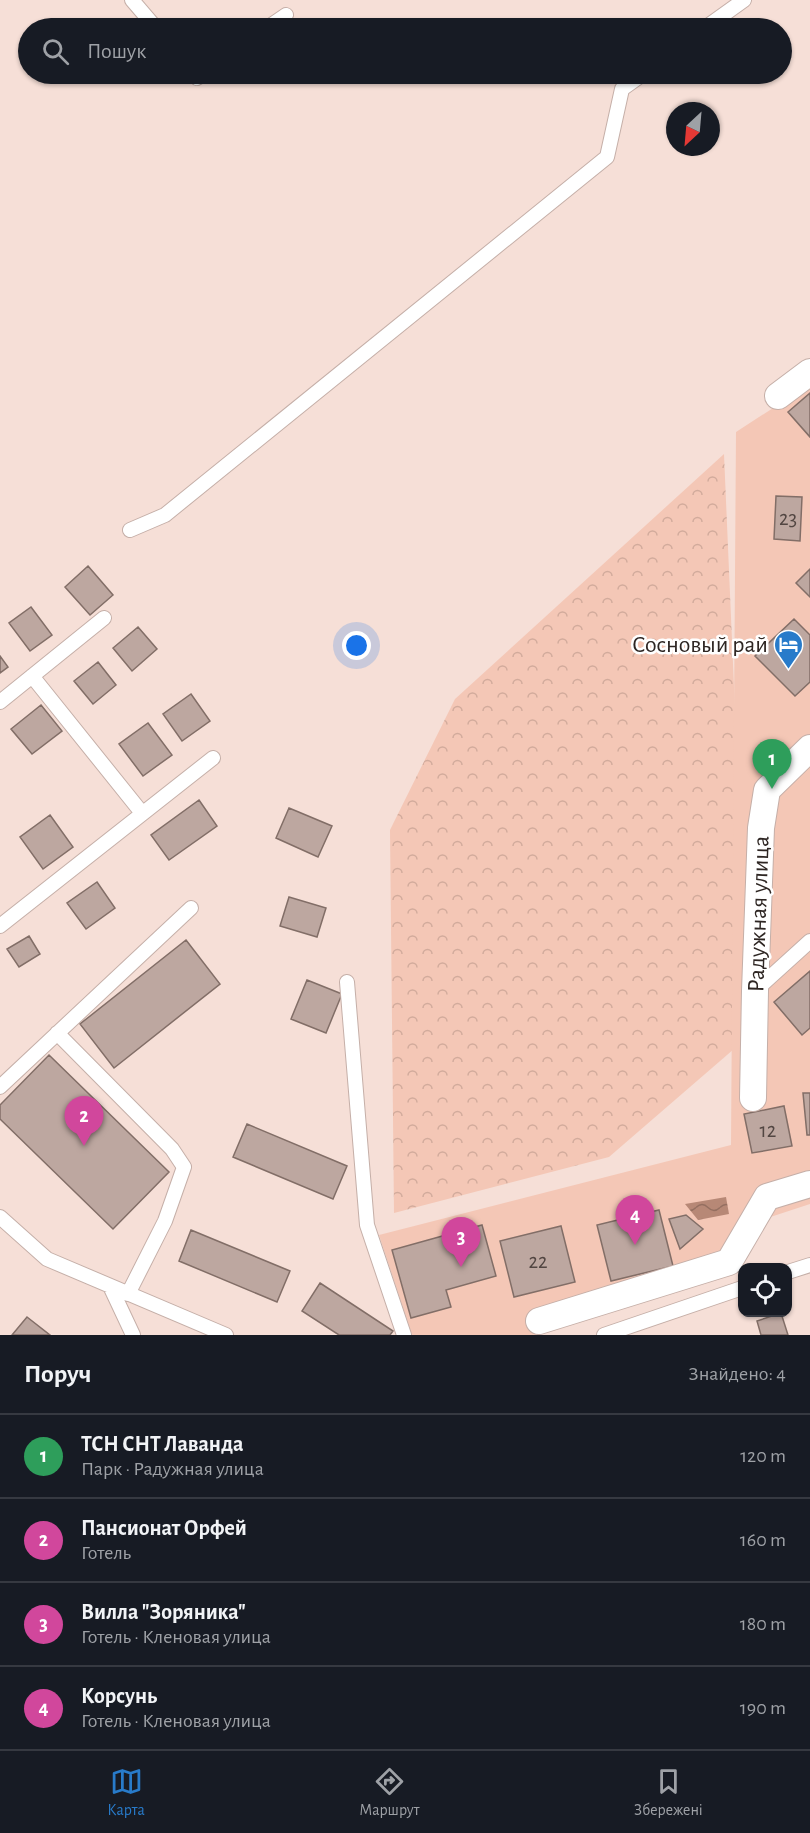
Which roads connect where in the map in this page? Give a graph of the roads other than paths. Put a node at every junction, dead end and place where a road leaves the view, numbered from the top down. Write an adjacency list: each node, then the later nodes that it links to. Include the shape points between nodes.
1 (132, 0): 4 (lane)
2 (744, 0): 6 (lane)
3 (286, 15): 5 (lane)
4 (147, 18)
5 (282, 18)
6 (719, 18)
7 (629, 84): 10 (lane, via 622,89 607,157 165,515)
8 (810, 372): 9 (street)
9 (778, 396)
10 (130, 530)
11 (104, 618): 12 (lane)
12 (32, 676): 13 (lane); 16 (lane)
13 (0, 702)
14 (810, 748): 21 (street, Радужная улица, via 767,790)
15 (213, 758): 16 (lane)
16 (142, 813): 18 (lane)
17 (191, 908): 22 (lane)
18 (0, 926)
19 (810, 941): 21 (lane)
20 (346, 982): 35 (lane, via 367,1225)
21 (755, 991): 24 (street, Радужная улица)
22 (57, 1033): 23 (lane); 31 (lane, via 172,1149 184,1167 165,1221)
23 (0, 1087)
24 (753, 1098)
25 (810, 1184): 32 (street, via 767,1197 729,1262)
26 (0, 1217): 29 (lane, via 47,1259)
27 (810, 1265): 28 (lane)
28 (792, 1271)
29 (110, 1286): 31 (lane); 33 (lane)
30 (738, 1289): 36 (lane)
31 (128, 1294): 34 (lane)
32 (539, 1321)
33 (133, 1335)
34 (226, 1335)
35 (404, 1335)
36 (604, 1335)

